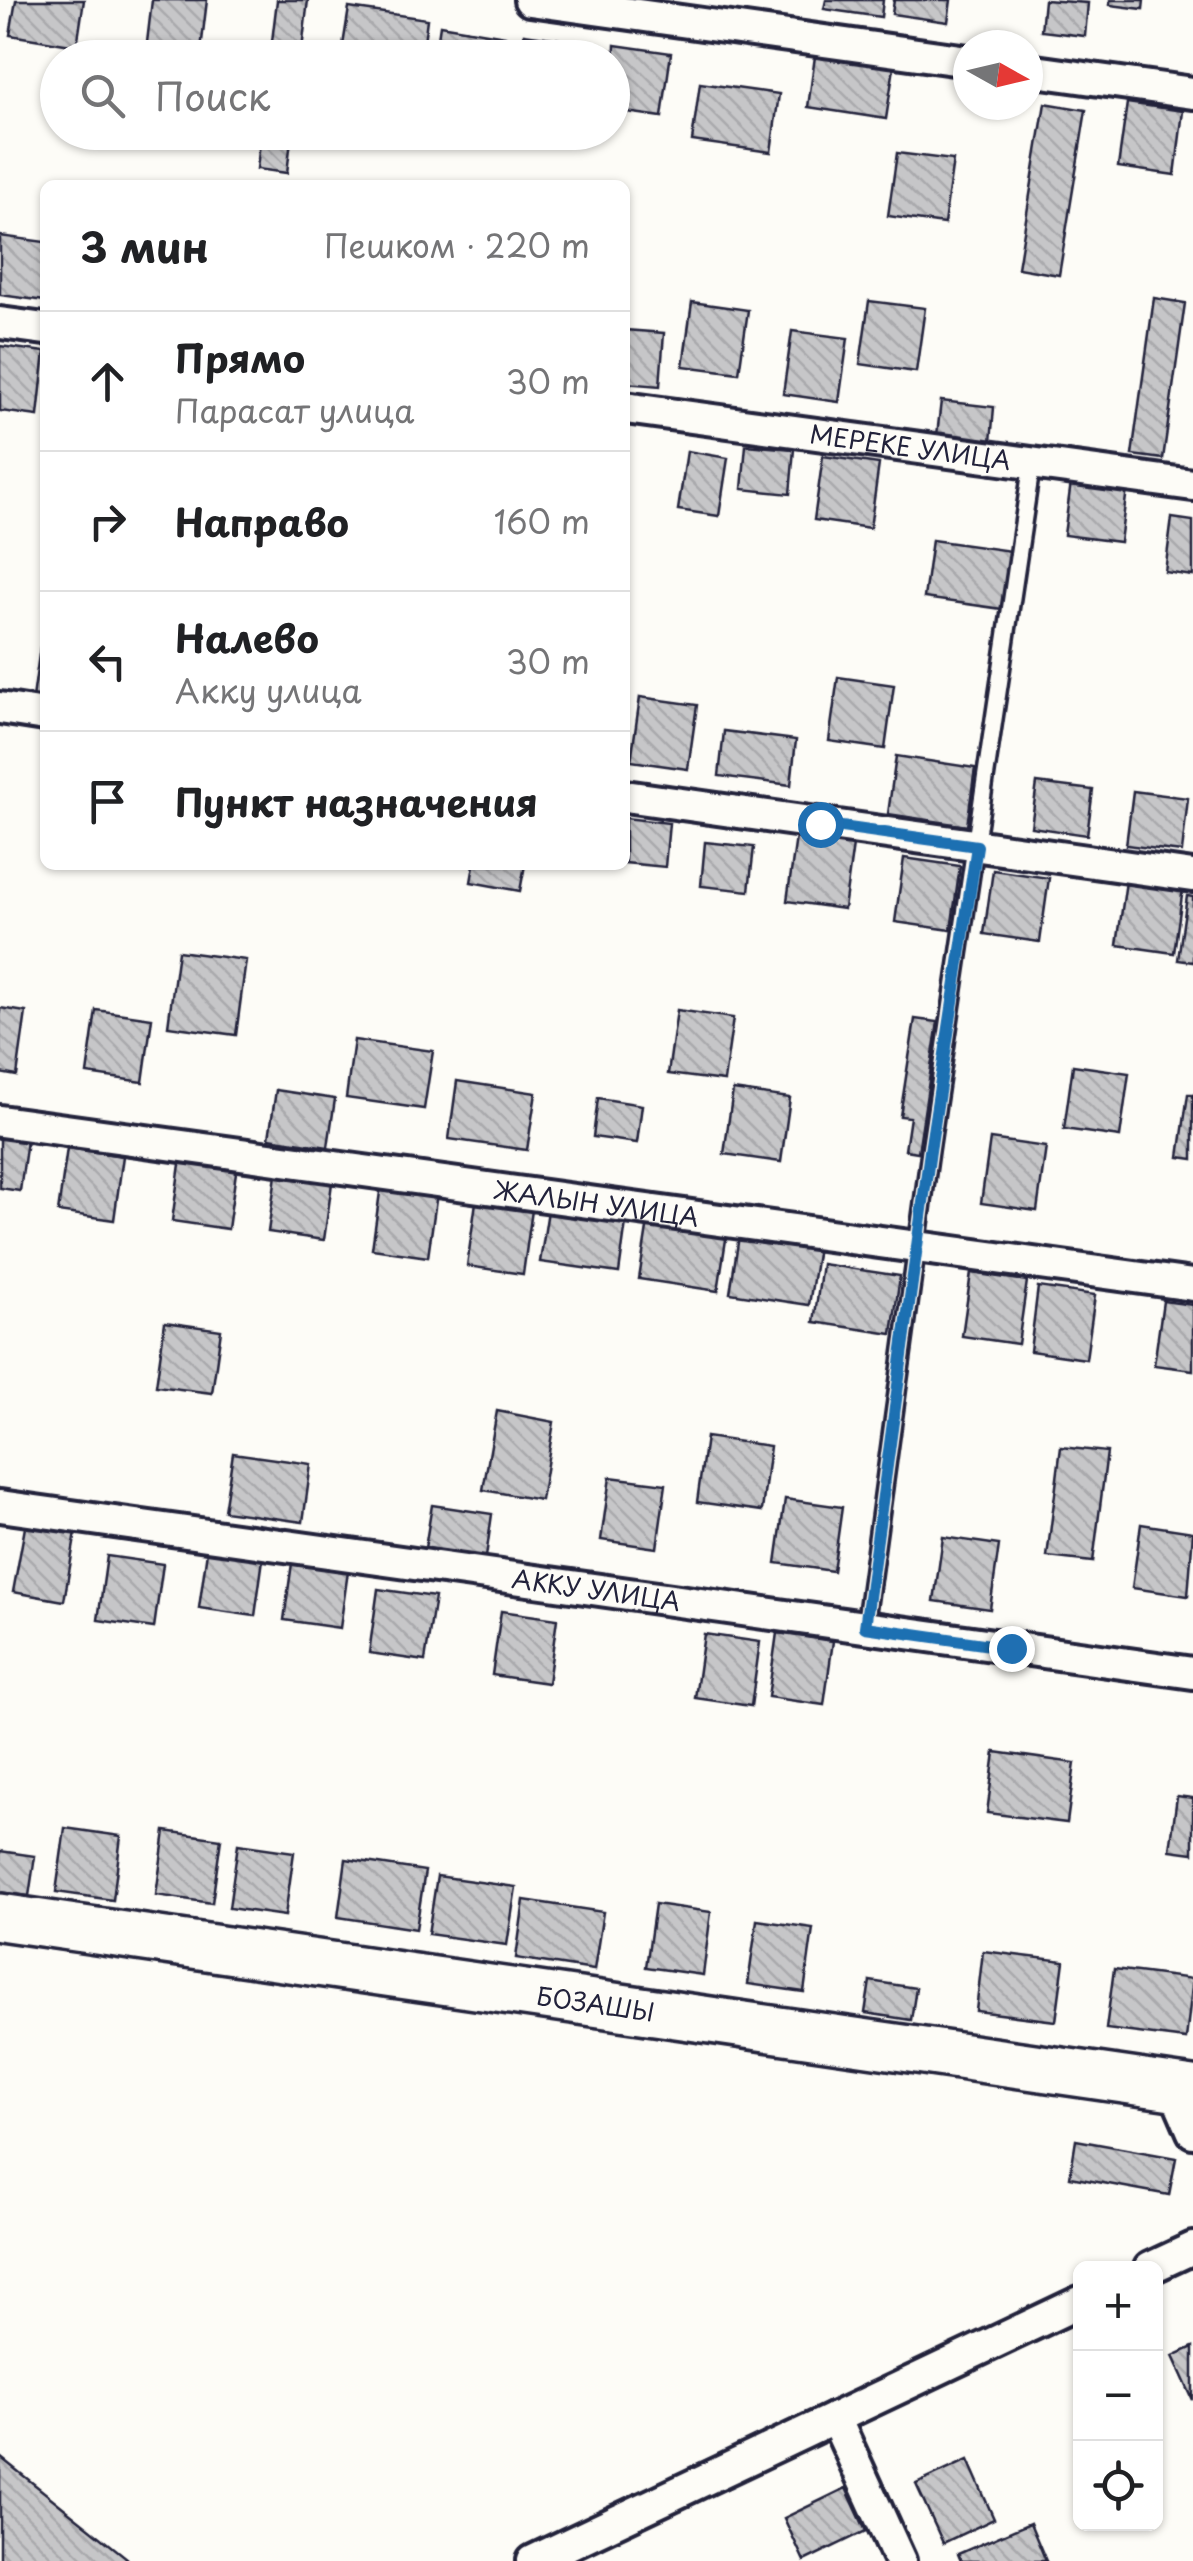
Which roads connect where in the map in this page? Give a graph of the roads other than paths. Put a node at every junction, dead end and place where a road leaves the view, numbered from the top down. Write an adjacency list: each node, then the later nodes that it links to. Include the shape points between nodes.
1 (530, 0): 2 (street)
2 (953, 59)
3 (1043, 72): 4 (street)
4 (1193, 93)
5 (0, 323): 6 (street)
6 (40, 329)
7 (630, 409): 8 (street, МЕРЕКЕ УЛИЦА)
8 (1032, 463): 9 (street, МЕРЕКЕ УЛИЦА); 13 (lane)
9 (1193, 485)
10 (0, 708): 11 (street)
11 (40, 713)
12 (630, 797): 13 (street)
13 (977, 846): 14 (street); 16 (lane)
14 (1193, 876)
15 (0, 1120): 16 (street, ЖАЛЫН УЛИЦА)
16 (919, 1247): 17 (street, ЖАЛЫН УЛИЦА); 19 (lane)
17 (1193, 1284)
18 (0, 1506): 19 (street, АККУ УЛИЦА)
19 (865, 1627): 20 (street, АККУ УЛИЦА)
20 (1193, 1673)
21 (0, 1918): 22 (street, БОЗАШЫ)
22 (1184, 2089): 23 (street)
23 (1193, 2132)
24 (1193, 2248): 25 (street)
25 (1163, 2262)
26 (1073, 2305): 27 (street)
27 (835, 2418): 28 (street); 29 (street)
28 (533, 2561)
29 (900, 2561)

